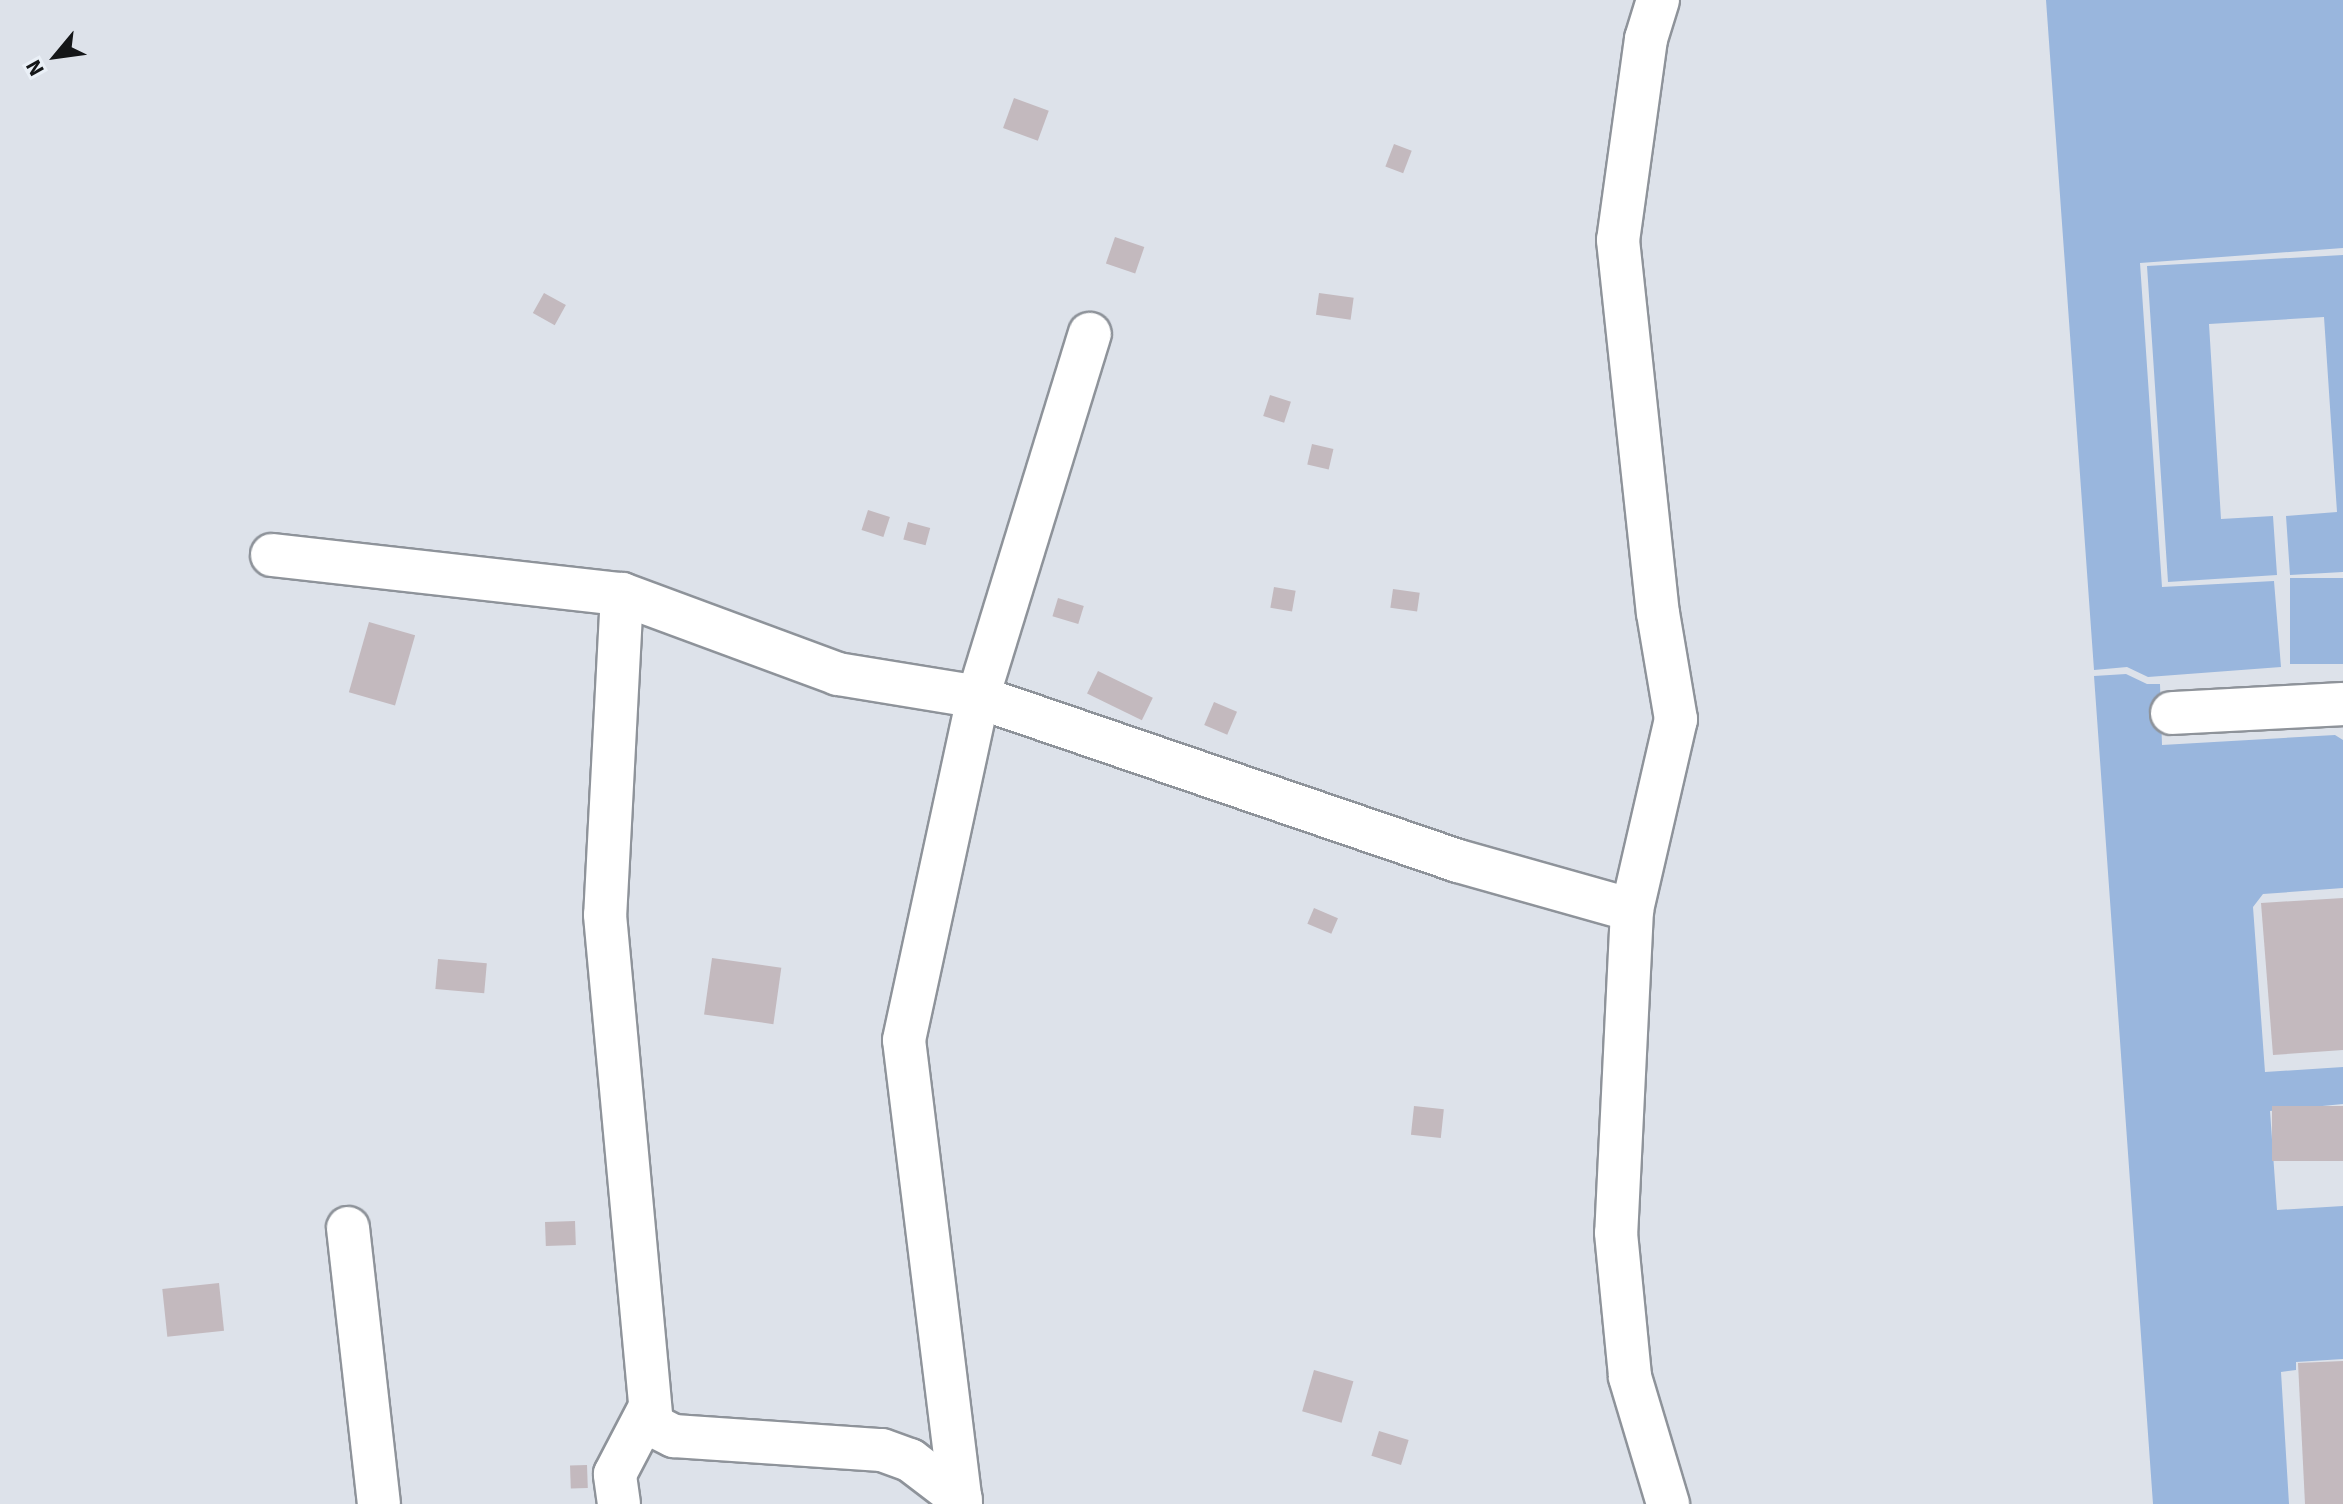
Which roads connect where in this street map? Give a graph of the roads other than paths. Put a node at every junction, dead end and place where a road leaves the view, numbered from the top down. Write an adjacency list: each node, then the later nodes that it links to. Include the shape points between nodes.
1 (1658, 0): 8 (street, via 1646,39 1618,240 1658,613 1676,719)
2 (1090, 334): 5 (street)
3 (272, 555): 4 (street)
4 (622, 594): 5 (street, via 838,674); 10 (street, via 605,915)
5 (978, 697): 8 (street, via 1458,861); 11 (street, via 904,1040)
6 (2343, 704): 7 (street)
7 (2172, 713)
8 (1632, 910): 14 (street, via 1616,1233 1630,1377)
9 (348, 1228): 12 (street)
10 (649, 1409): 11 (street, via 652,1425 674,1436 882,1450 910,1460); 13 (street, via 615,1474)
11 (961, 1501)
12 (379, 1504)
13 (619, 1504)
14 (1668, 1504)

